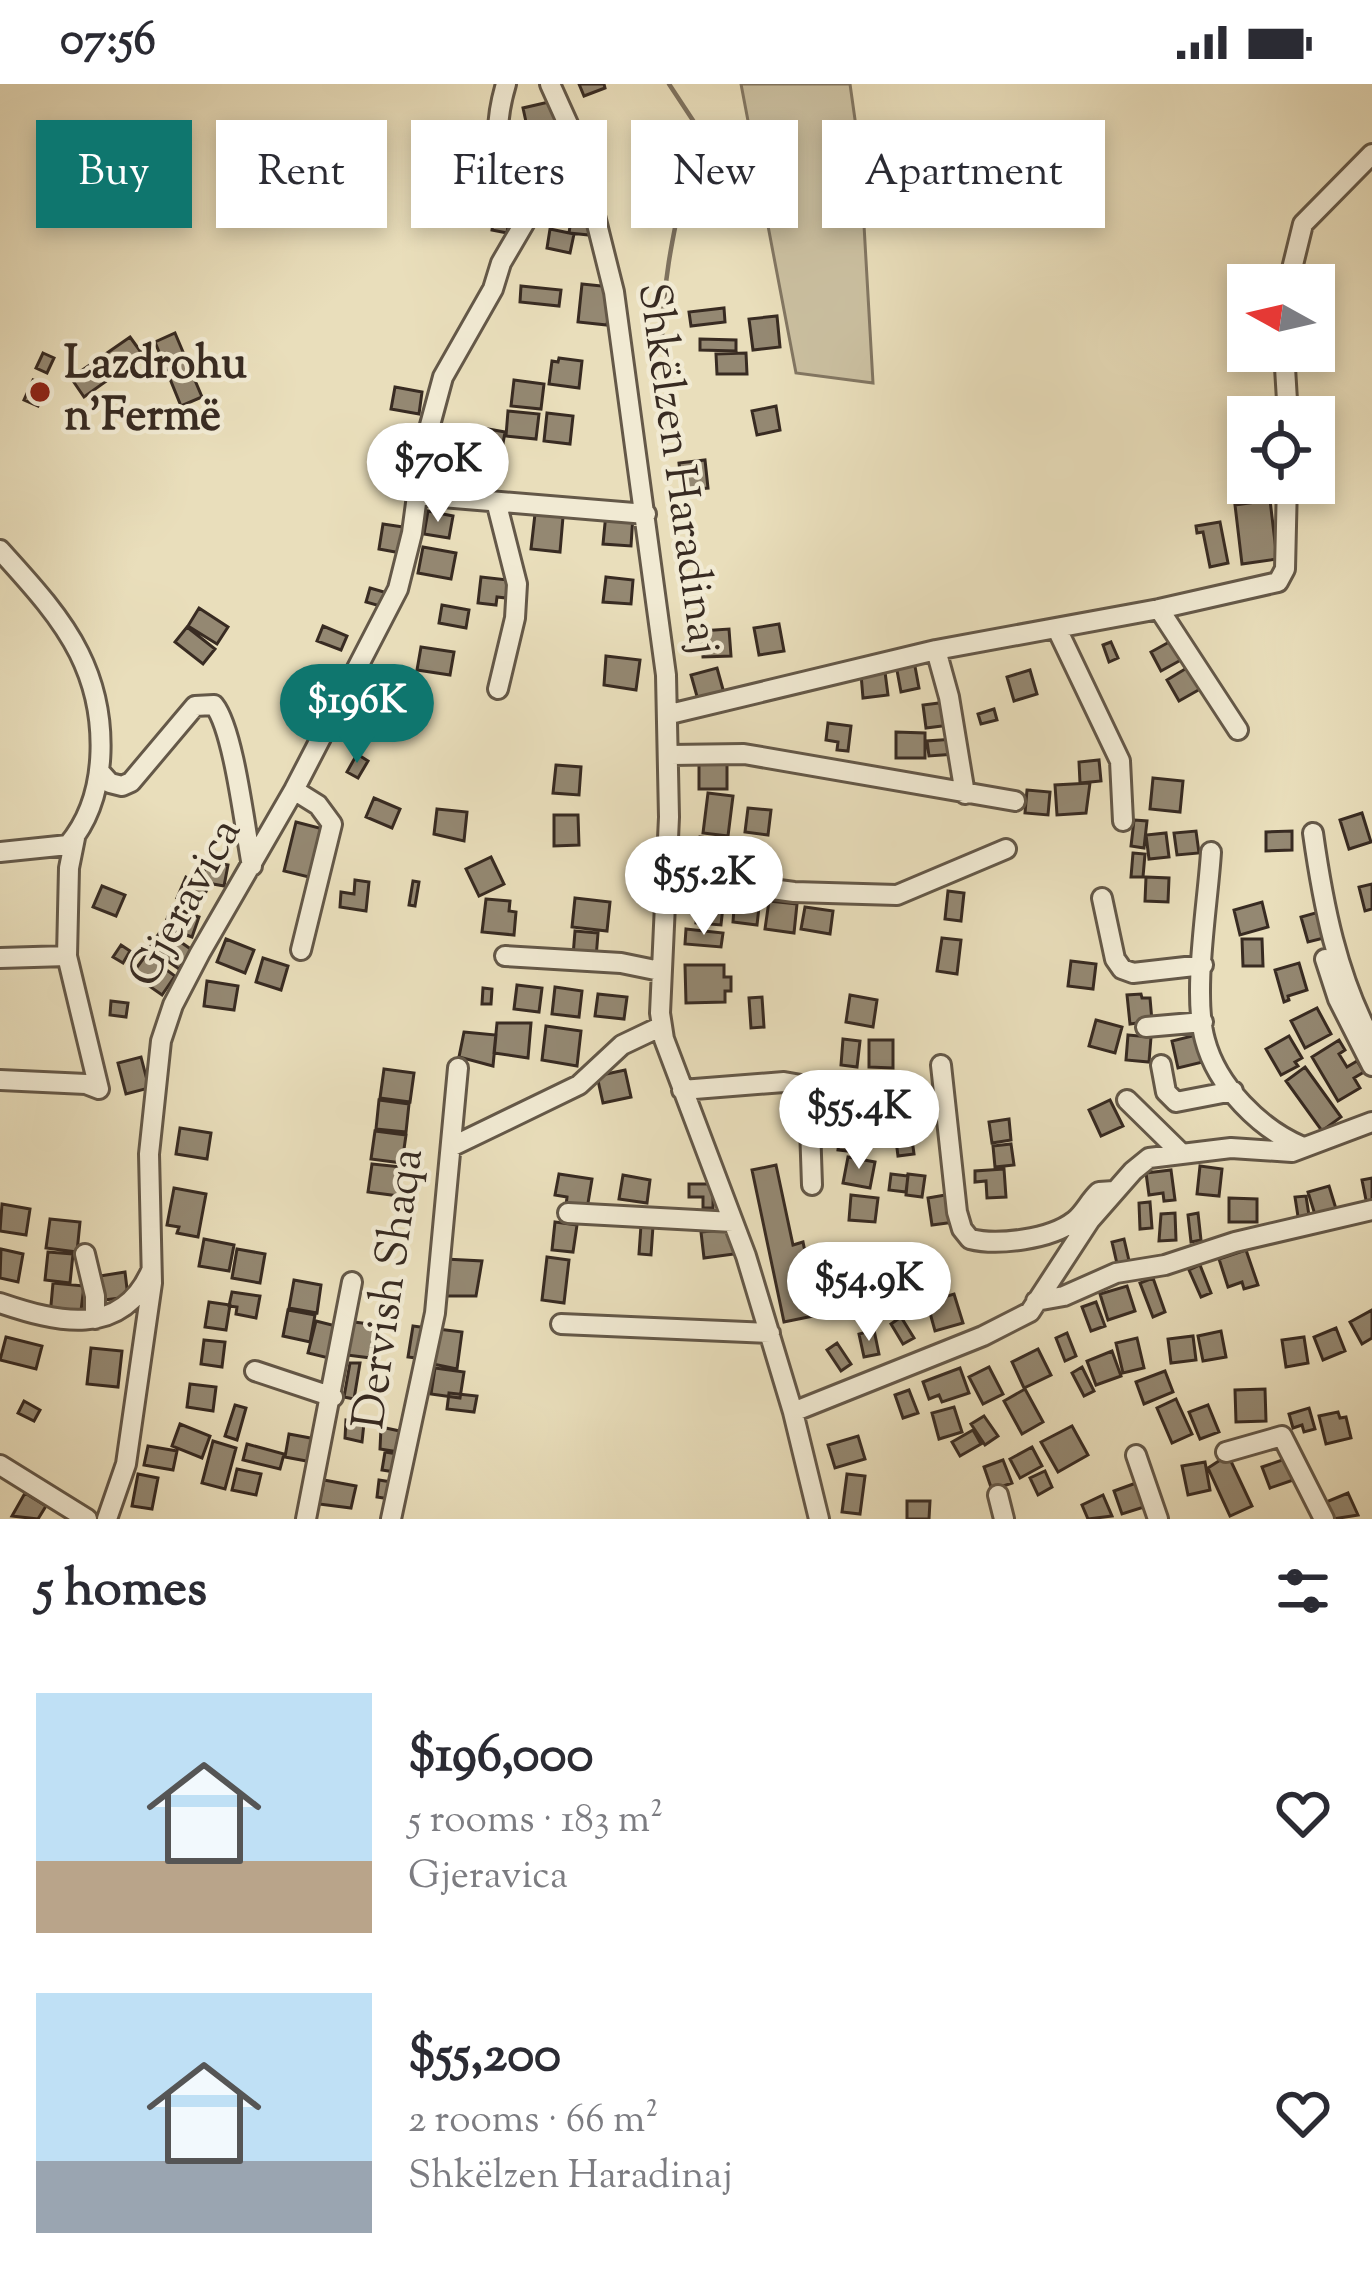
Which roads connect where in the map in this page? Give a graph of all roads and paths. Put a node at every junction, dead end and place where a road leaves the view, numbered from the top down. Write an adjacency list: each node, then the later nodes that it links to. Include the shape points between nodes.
1 (506, 84): 5 (street, Gjeravica, via 498,154 525,198 525,222 443,376)
2 (550, 84): 8 (street, Shkëlzen Haradinaj, via 577,144 610,272)
3 (1372, 154): 4 (street, via 1303,224)
4 (1293, 264)
5 (418, 495): 7 (street); 18 (street, Gjeravica, via 398,590)
6 (1287, 504): 10 (street, via 1278,582)
7 (496, 505): 8 (street); 13 (street, via 517,584)
8 (646, 514): 14 (street, Shkëlzen Haradinaj)
9 (0, 550): 17 (street, via 81,657)
10 (1160, 609): 11 (street); 15 (street)
11 (1057, 628): 12 (street); 21 (street, via 1120,761)
12 (936, 650): 14 (street); 19 (street)
13 (499, 689)
14 (670, 715): 16 (street, Shkëlzen Haradinaj)
15 (1238, 730)
16 (670, 754): 19 (street, via 744,754); 28 (street, Shkëlzen Haradinaj)
17 (101, 773): 23 (street); 27 (street, via 110,783 131,782 195,706 214,705)
18 (294, 790): 27 (street, Gjeravica); 30 (street, via 332,824)
19 (965, 794): 20 (street)
20 (1015, 802)
21 (1123, 820)
22 (1313, 833): 40 (street, via 1337,955)
23 (76, 836): 25 (street, via 68,845); 31 (street)
24 (1006, 849): 28 (street, via 897,895)
25 (0, 852)
26 (1211, 852): 35 (street)
27 (252, 866): 59 (street, Gjeravica, via 160,1041 149,1154)
28 (667, 875): 36 (street, Shkëlzen Haradinaj)
29 (1102, 898): 35 (street, via 1122,969)
30 (301, 950)
31 (67, 956): 33 (street); 45 (street, via 99,1089)
32 (506, 956): 36 (street)
33 (0, 958)
34 (1325, 959): 43 (street)
35 (1203, 965): 37 (street)
36 (660, 971): 38 (street, Shkëlzen Haradinaj)
37 (1203, 1022): 39 (street); 47 (street)
38 (662, 1026): 46 (street, Shkëlzen Haradinaj); 50 (street, via 622,1045 579,1085)
39 (1146, 1027)
40 (1372, 1041)
41 (941, 1065): 54 (street, via 957,1212 970,1239 1062,1228 1099,1192)
42 (1161, 1065): 47 (street, via 1176,1102)
43 (1372, 1066)
44 (458, 1068): 50 (street, Dervish Shaqa)
45 (0, 1080)
46 (682, 1090): 53 (street, via 801,1085 809,1097); 57 (street, Shkëlzen Haradinaj)
47 (1233, 1091): 51 (street, via 1276,1136)
48 (1127, 1100): 52 (street)
49 (1372, 1123): 51 (street)
50 (451, 1147): 76 (street, Dervish Shaqa, via 435,1313)
51 (1303, 1147): 52 (street)
52 (1180, 1153): 54 (street, via 1149,1159)
53 (812, 1185)
54 (1118, 1188): 61 (street)
55 (1372, 1210): 61 (street, via 1116,1273)
56 (568, 1213): 57 (street)
57 (733, 1222): 65 (street, Shkëlzen Haradinaj)
58 (85, 1254): 63 (street)
59 (152, 1267): 63 (street, via 133,1298); 74 (street, Gjeravica, via 134,1425)
60 (352, 1282): 67 (street)
61 (1036, 1301): 68 (street, via 983,1336)
62 (0, 1303): 63 (street, via 44,1318)
63 (94, 1319)
64 (561, 1324): 65 (street)
65 (770, 1333): 68 (street, Shkëlzen Haradinaj)
66 (255, 1371): 67 (street)
67 (333, 1397): 75 (street)
68 (794, 1412): 77 (street, Shkëlzen Haradinaj)
69 (1226, 1452): 80 (street, via 1282,1436)
70 (1136, 1455): 79 (street)
71 (0, 1465): 73 (street)
72 (998, 1495): 78 (street)
73 (87, 1519)
74 (106, 1519)
75 (306, 1519)
76 (391, 1519)
77 (819, 1519)
78 (1004, 1519)
79 (1159, 1519)
80 (1324, 1519)

